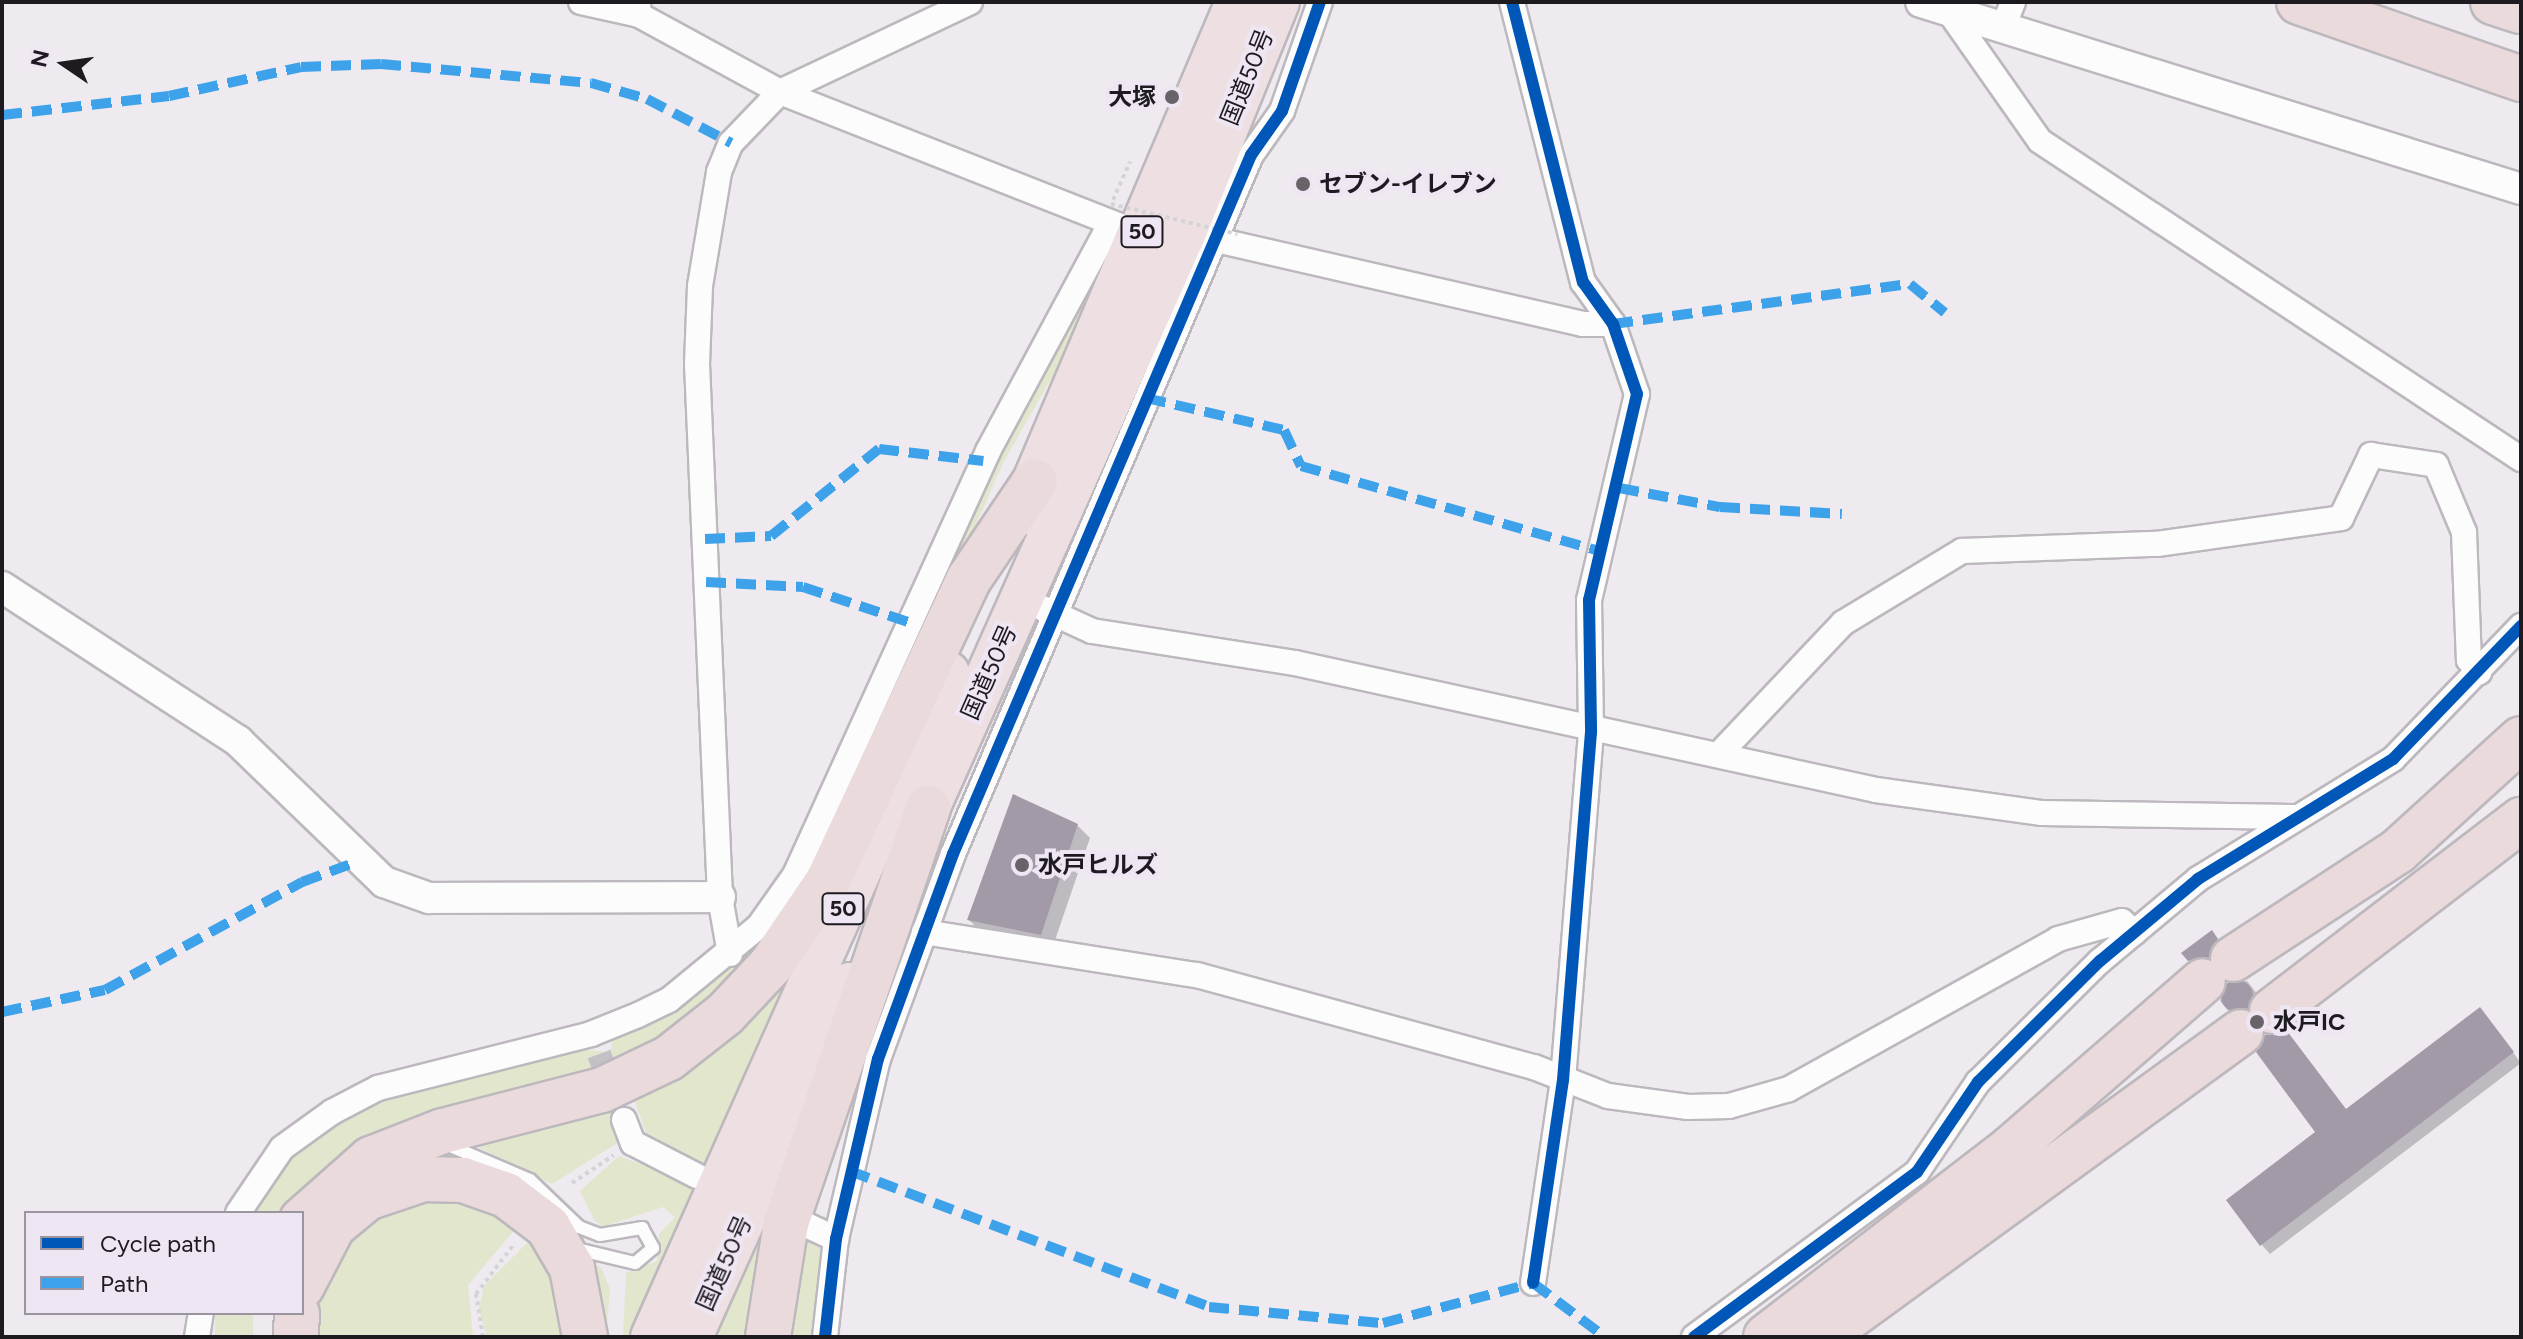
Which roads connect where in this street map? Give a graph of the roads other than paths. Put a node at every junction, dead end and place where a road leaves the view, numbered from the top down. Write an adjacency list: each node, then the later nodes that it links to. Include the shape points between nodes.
1 (581, 2): 11 (street)
2 (970, 2): 17 (street)
3 (1237, 2): 19 (highway, 国道50号 / 50)
4 (1278, 2): 20 (highway, 国道50号 / 50)
5 (1320, 2): 20 (street, via 1282,111)
6 (1512, 2): 21 (street, via 1583,282)
7 (1921, 2): 13 (street)
8 (2299, 2): 16 (highway)
9 (2344, 2): 15 (highway)
10 (2496, 2): 12 (highway)
11 (638, 9): 17 (street)
12 (2521, 9)
13 (1950, 13): 14 (street); 22 (street, via 2040,141)
14 (2008, 15): 18 (street)
15 (2521, 57)
16 (2521, 79)
17 (780, 92): 19 (street); 34 (street, via 731,143 719,172 700,286 697,364)
18 (2521, 189)
19 (1121, 220): 23 (highway, 国道50号 / 50); 37 (street, via 988,451 795,875)
20 (1199, 236): 21 (street, via 1583,324); 25 (highway, 国道50号 / 50)
21 (1613, 324): 28 (street, via 1637,394 1589,600)
22 (2521, 459)
23 (1035, 481): 40 (highway, via 969,579 828,881 747,992 669,1058 602,1090); 56 (highway, 国道50号 / 50)
24 (2, 587): 34 (street, via 238,741 384,882 429,898)
25 (1038, 606): 28 (street, via 1092,631 1295,663); 31 (highway, 国道50号 / 50); 35 (street)
26 (2521, 626): 27 (street)
27 (2479, 672): 30 (street, via 2469,660 2464,532 2436,465 2371,455 2341,518 2157,544 1962,551 1843,623); 32 (street, via 2393,759)
28 (1591, 732): 30 (street); 38 (street)
29 (2520, 739): 61 (highway, via 2398,851 2218,970 2011,1148)
30 (1721, 752): 32 (street, via 1876,790 2042,813)
31 (928, 808): 57 (highway, 国道50号 / 50); 58 (highway, via 786,1223)
32 (2293, 817): 36 (street, via 2198,879)
33 (2521, 820): 62 (highway, via 2256,1022)
34 (720, 897): 37 (street)
35 (924, 932): 38 (street, via 1197,975); 45 (street, via 878,1059)
36 (2134, 933): 38 (street, via 2122,921 2058,939 1763,1099 1645,1105); 60 (street, via 1978,1082 1917,1172)
37 (730, 954): 42 (street, via 669,1000 595,1044 378,1088 282,1148)
38 (1563, 1080): 48 (street)
39 (624, 1120): 41 (street, via 633,1143)
40 (426, 1137): 43 (highway, via 371,1159); 46 (lane, via 514,1170 589,1232 642,1228 653,1248 635,1263)
41 (697, 1176)
42 (239, 1211)
43 (304, 1218)
44 (802, 1223): 45 (street)
45 (836, 1239): 59 (street)
46 (543, 1240): 47 (highway, via 506,1195 463,1180 423,1179 383,1190 349,1210 320,1245); 55 (highway, via 579,1289)
47 (304, 1281)
48 (1533, 1283)
49 (201, 1315): 52 (street)
50 (268, 1315): 53 (highway)
51 (297, 1315): 54 (highway)
52 (197, 1337)
53 (268, 1337)
54 (296, 1337)
55 (585, 1337)
56 (652, 1337)
57 (691, 1337)
58 (768, 1337)
59 (825, 1337)
60 (1694, 1337)
61 (1766, 1337)
62 (1822, 1337)

